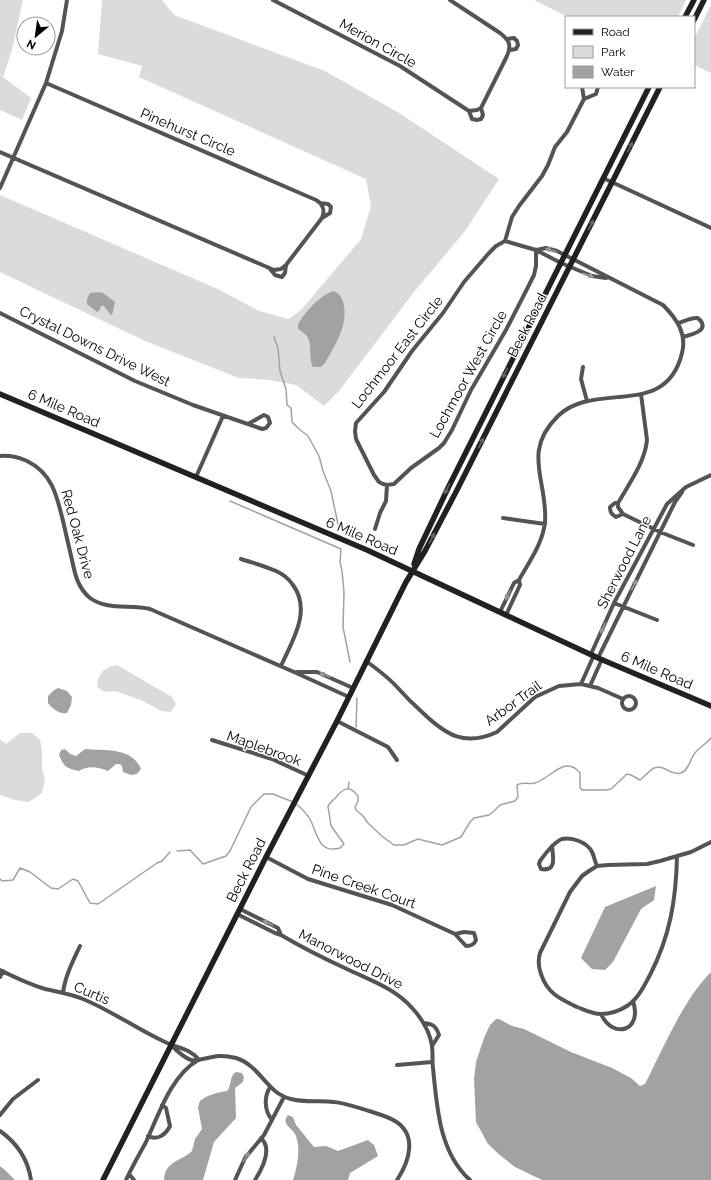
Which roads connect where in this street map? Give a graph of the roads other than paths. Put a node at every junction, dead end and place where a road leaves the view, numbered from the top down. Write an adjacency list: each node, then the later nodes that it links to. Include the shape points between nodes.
1 (67, 0): 10 (street, via 62,31)
2 (273, 0): 17 (street, Merion Circle, via 400,66)
3 (450, 0): 8 (street, Merion Circle)
4 (694, 0): 6 (main road)
5 (704, 0): 7 (main road)
6 (686, 16)
7 (695, 18)
8 (507, 38): 9 (street); 9 (street, Merion Circle, via 518,41 516,49)
9 (510, 50): 16 (street, Merion Circle)
10 (46, 83): 19 (street); 23 (street, Pinehurst Circle)
11 (582, 88): 15 (street)
12 (598, 88): 15 (street, via 596,94)
13 (648, 88): 20 (main road, Beck Road)
14 (660, 88): 21 (main road, Beck Road, one-way to 14)
15 (584, 99): 26 (street, via 567,132 555,147 542,176 512,217)
16 (481, 108): 17 (street); 17 (street, Merion Circle, via 481,119 472,119)
17 (469, 111)
18 (0, 152): 19 (street, Pinehurst Circle)
19 (13, 158): 22 (street); 33 (street, Pinehurst Circle)
20 (603, 178): 21 (street); 28 (main road, Beck Road)
21 (613, 182): 25 (street); 29 (main road, Beck Road, one-way to 21)
22 (0, 188)
23 (320, 203): 24 (street, via 323,210); 24 (street, Pinehurst Circle, via 331,207 330,213)
24 (322, 218): 31 (street, Pinehurst Circle)
25 (711, 228)
26 (505, 241): 27 (street); 47 (street, Lochmoor East Circle, via 496,246 464,282 384,392 356,423 356,439 374,475 379,482)
27 (536, 250): 28 (street, one-way to 27, via 546,248); 30 (street); 47 (street, Lochmoor West Circle, via 536,266 528,288 444,443 400,480)
28 (564, 256): 29 (street); 30 (main road, Beck Road)
29 (573, 260): 32 (main road, Beck Road); 34 (street)
30 (561, 263): 32 (street); 58 (main road, Beck Road, one-way to 58, via 449,486 419,549)
31 (286, 265): 33 (street, via 279,270); 33 (street, Pinehurst Circle, via 286,273 282,277 275,275)
32 (569, 267): 34 (street, one-way to 34, via 592,276); 58 (main road, Beck Road, one-way to 32, via 457,490)
33 (270, 269)
34 (608, 278): 36 (street, via 663,305)
35 (0, 312): 42 (street, Crystal Downs Drive West, via 121,374)
36 (678, 323): 37 (street); 37 (street, via 696,318 702,323 701,330)
37 (683, 337): 40 (street, via 679,364 669,381)
38 (583, 367): 41 (street, via 581,379)
39 (0, 394): 46 (main road, 6 Mile Road)
40 (641, 394): 41 (street); 49 (street, via 646,447)
41 (587, 401): 52 (street, via 566,409 558,416 548,426 540,445 538,466)
42 (223, 416): 43 (street, Crystal Downs Drive West); 46 (street)
43 (248, 424): 43 (street, Crystal Downs Drive West, via 264,429 270,421 264,415)
44 (0, 456): 67 (street, Red Oak Drive, via 17,457 30,463 50,481 58,497 77,579 89,596 110,606 137,606 150,609)
45 (711, 475): 48 (street, Sherwood Lane)
46 (196, 477): 58 (main road, 6 Mile Road)
47 (387, 485): 54 (street, via 386,501)
48 (686, 487): 53 (street, Sherwood Lane, via 667,504); 55 (street, Sherwood Lane, via 675,502)
49 (618, 503): 50 (street); 50 (street, via 610,506 610,511 616,517)
50 (623, 514): 53 (street)
51 (503, 518): 52 (street)
52 (545, 524): 59 (street, via 539,544)
53 (653, 528): 55 (street); 60 (street, Sherwood Lane)
54 (375, 529)
55 (660, 532): 56 (street); 61 (street, Sherwood Lane, one-way to 55)
56 (693, 544)
57 (241, 559): 67 (street, via 277,571 290,581 298,593 302,610 300,623)
58 (412, 571): 62 (main road, 6 Mile Road); 66 (main road, Beck Road)
59 (519, 580): 62 (street, one-way to 62, via 514,583); 63 (street, via 520,585)
60 (614, 603): 61 (street); 65 (street, Sherwood Lane, one-way to 65)
61 (622, 607): 64 (street); 65 (street, Sherwood Lane)
62 (500, 612): 63 (main road, 6 Mile Road)
63 (506, 614): 65 (main road, 6 Mile Road)
64 (657, 620)
65 (596, 656): 69 (street); 70 (street); 74 (main road, 6 Mile Road)
66 (366, 662): 69 (street, Arbor Trail, via 382,673 442,730 469,739 497,732 541,694 559,686); 71 (main road, Beck Road)
67 (281, 666): 68 (street, Red Oak Drive)
68 (294, 672): 71 (street, Red Oak Drive, one-way to 68, via 317,672); 72 (street, Red Oak Drive)
69 (581, 684): 70 (street, Arbor Trail)
70 (590, 686): 73 (street, Arbor Trail)
71 (353, 688): 72 (main road, Beck Road)
72 (348, 697): 75 (main road, Beck Road)
73 (623, 699)
74 (711, 706)
75 (337, 721): 77 (street, via 388,747); 78 (main road, Beck Road)
76 (212, 740): 78 (street, Maplebrook, via 272,759)
77 (397, 760)
78 (309, 776): 81 (main road, Beck Road)
79 (711, 842): 82 (street)
80 (552, 846): 80 (street, via 540,861 541,869 547,870 553,864); 83 (street, via 562,839 586,844)
81 (266, 857): 84 (main road, Beck Road); 85 (street, Pine Creek Court, via 308,879 392,905)
82 (677, 857): 83 (street, via 647,864); 90 (street, via 676,888 668,931 650,976)
83 (597, 866): 91 (street, via 582,876 570,892 538,960 542,979 553,994 591,1013)
84 (239, 911): 92 (street, Manorwood Drive, via 278,928 281,935 306,950 400,995); 93 (main road, Beck Road)
85 (455, 934): 85 (street, Pine Creek Court, via 471,932 474,933 476,940 474,944 466,946)
86 (80, 946): 89 (street, via 67,975)
87 (1, 970): 88 (street); 89 (street, Curtis, via 22,980)
88 (0, 977)
89 (63, 993): 93 (street, Curtis, via 98,1006)
90 (633, 1001): 91 (street, via 618,1011); 91 (street, via 636,1014 634,1020 630,1026 623,1029 614,1028)
91 (601, 1014)
92 (424, 1023): 94 (street, Manorwood Drive); 94 (street, Manorwood Drive, via 436,1027 439,1035)
93 (171, 1045): 95 (street, via 188,1050); 95 (street, via 191,1060); 109 (main road, Beck Road)
94 (432, 1046): 96 (street, Manorwood Drive)
95 (199, 1060): 99 (street, via 220,1056 236,1058 254,1068); 101 (street, via 179,1079)
96 (432, 1062): 97 (street); 115 (street, Manorwood Drive, via 441,1130 455,1162)
97 (397, 1065)
98 (38, 1080): 102 (street, via 13,1099)
99 (270, 1086): 100 (street); 103 (street, via 266,1093 266,1113)
100 (284, 1096): 103 (street); 114 (street, via 301,1101 346,1104 388,1117 398,1123 407,1135 410,1147)
101 (162, 1105): 105 (street); 105 (street, via 166,1108 170,1126 158,1138)
102 (0, 1115)
103 (272, 1120): 106 (street)
104 (0, 1131): 108 (street, via 11,1139 20,1151 28,1166)
105 (148, 1136): 107 (street)
106 (262, 1138): 112 (street, one-way to 106, via 245,1158); 113 (street, via 267,1151)
107 (129, 1174): 110 (street); 111 (street)
108 (31, 1180)
109 (103, 1180)
110 (126, 1180)
111 (134, 1180)
112 (235, 1180)
113 (255, 1180)
114 (397, 1180)
115 (470, 1180)

